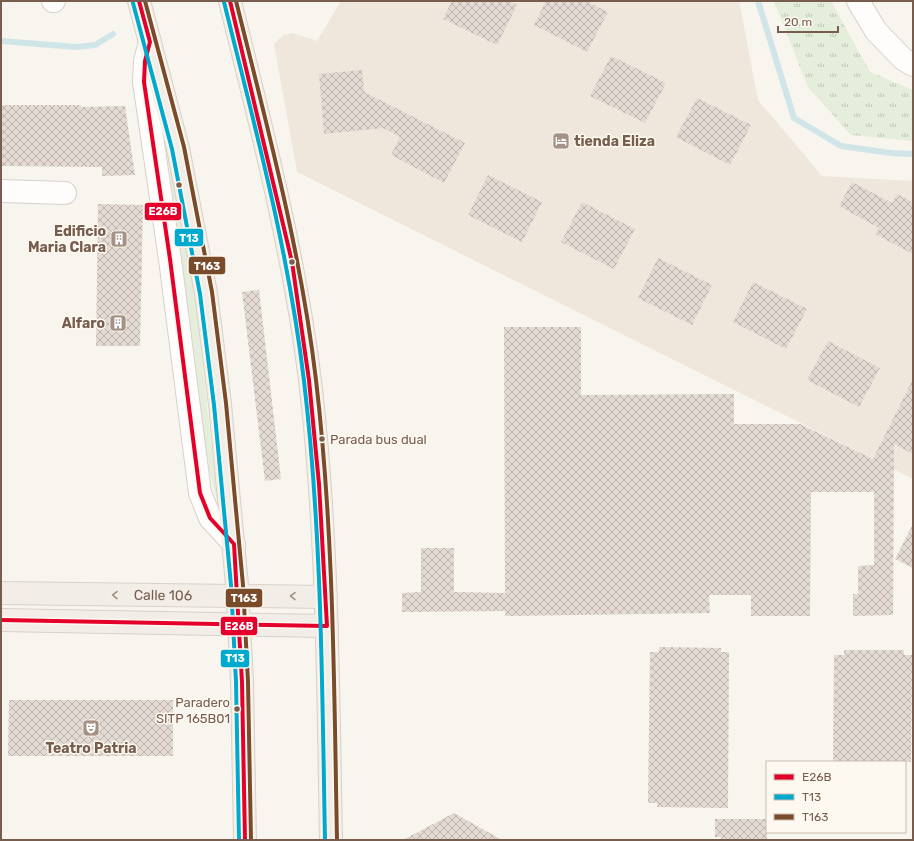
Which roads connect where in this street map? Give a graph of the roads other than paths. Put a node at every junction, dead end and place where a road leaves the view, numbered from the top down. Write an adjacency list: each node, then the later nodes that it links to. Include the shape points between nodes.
1 (139, 1): 4 (main road)
2 (230, 1): 11 (main road, via 292,262 310,380)
3 (858, 1): 5 (street, via 876,30 903,59)
4 (150, 42): 8 (main road, via 178,148 206,292); 8 (street, via 144,82 200,494 210,518)
5 (913, 65)
6 (1, 191): 7 (street)
7 (64, 193)
8 (234, 544): 10 (main road)
9 (1, 594): 10 (main road, Calle 106, one-way to 9)
10 (238, 596): 11 (main road, Calle 106, one-way to 10); 13 (main road)
11 (326, 597): 14 (main road)
12 (1, 620): 13 (main road, Calle 106)
13 (239, 623): 14 (main road, Calle 106); 15 (main road)
14 (327, 626): 16 (main road)
15 (245, 840)
16 (332, 840)

